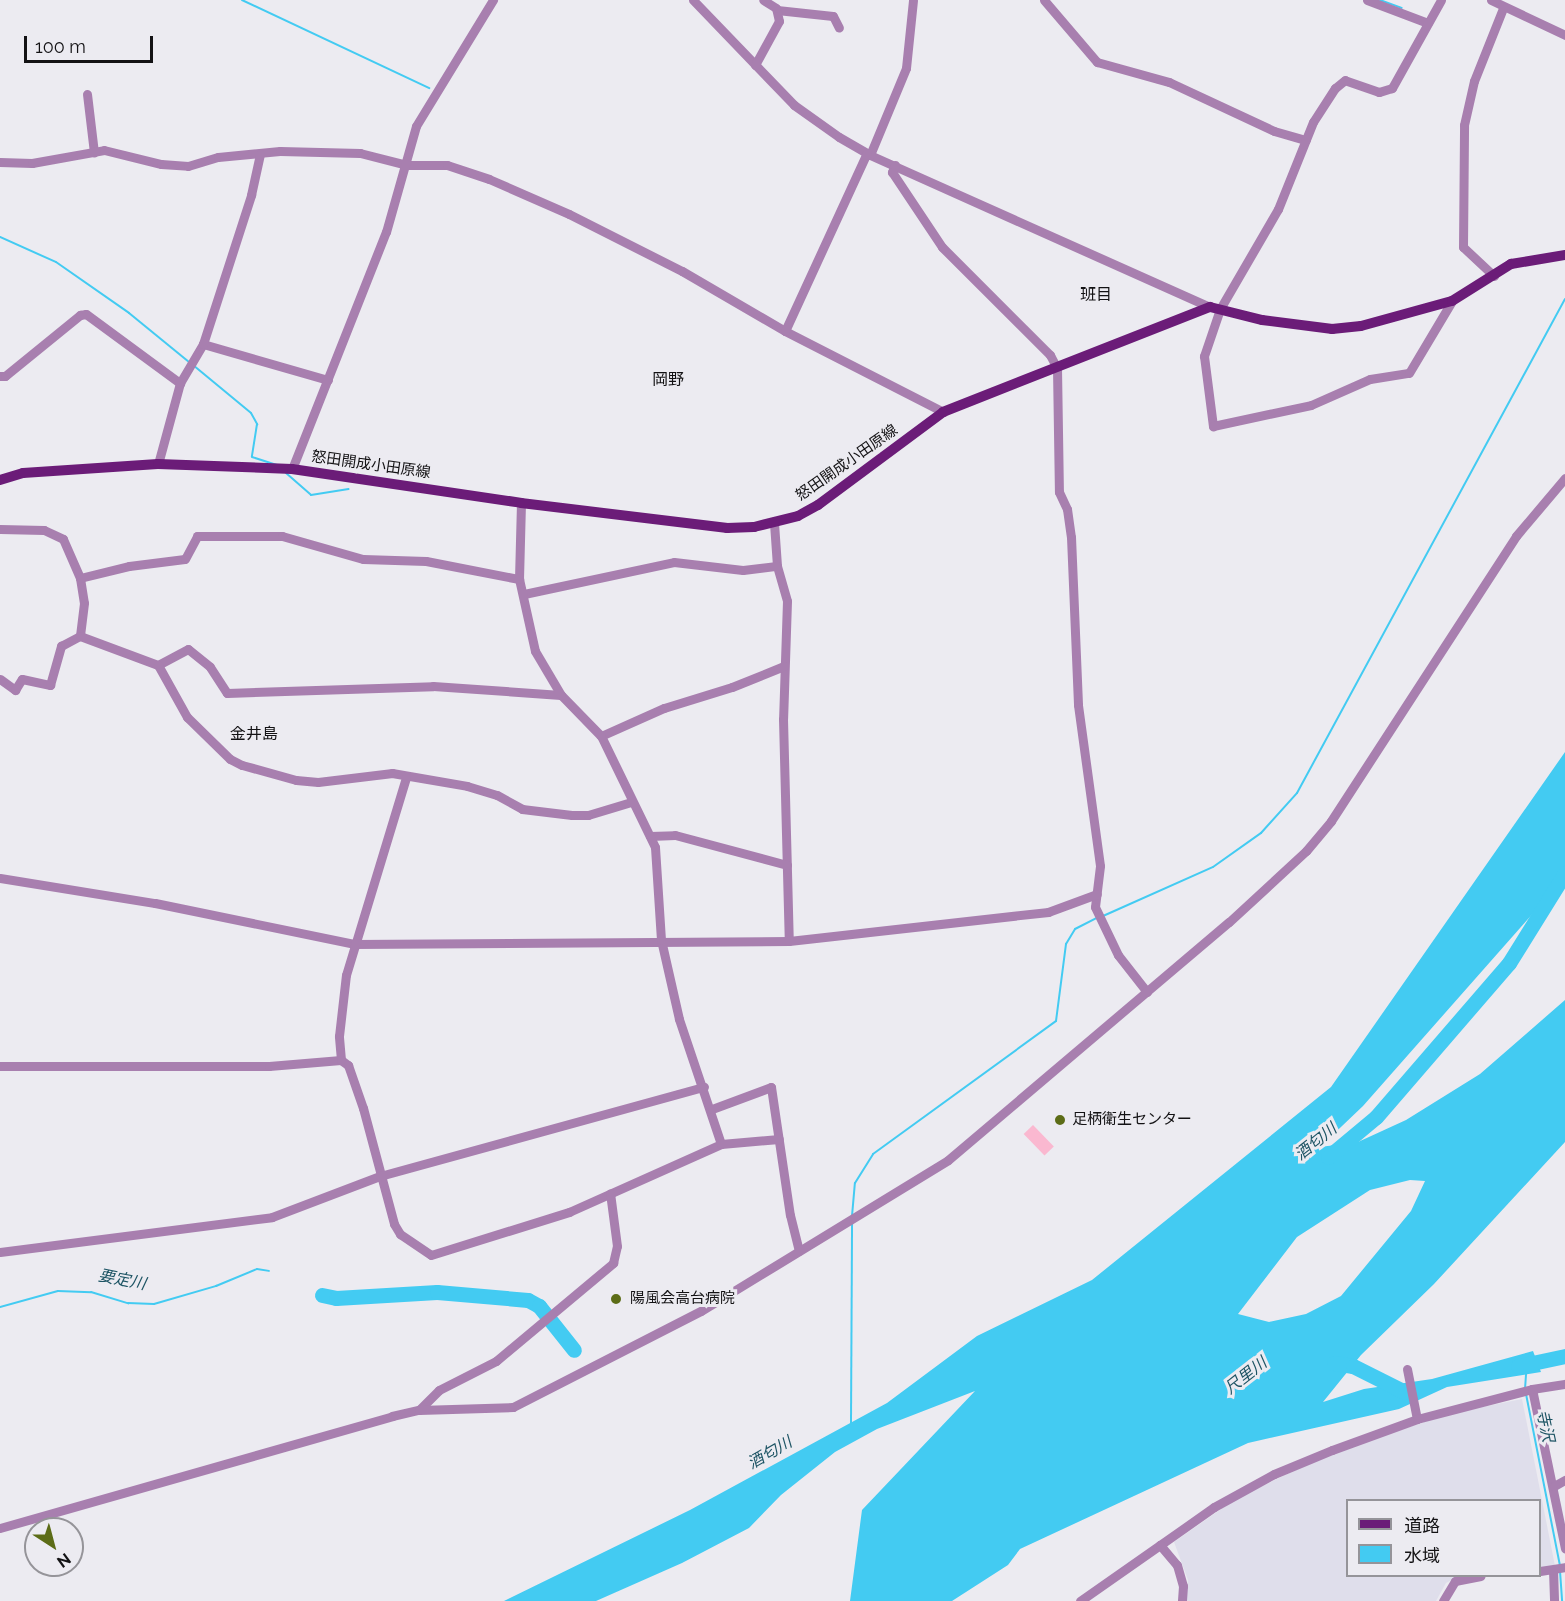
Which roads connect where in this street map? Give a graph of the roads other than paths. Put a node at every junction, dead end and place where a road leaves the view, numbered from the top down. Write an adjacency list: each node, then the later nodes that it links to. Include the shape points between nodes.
1 (493, 0): 21 (street, via 416,126)
2 (693, 0): 14 (street, via 733,37)
3 (763, 0): 10 (street)
4 (913, 0): 19 (street, via 906,68)
5 (1044, 0): 16 (street, via 1097,62 1169,82 1274,131)
6 (1367, 0): 11 (street)
7 (1441, 0): 11 (street)
8 (1491, 0): 9 (street)
9 (1503, 8): 13 (street); 24 (street, via 1474,81 1464,125 1463,246)
10 (777, 10): 12 (street, via 833,16); 14 (street, via 779,21)
11 (1428, 23): 16 (street, via 1392,88 1379,92 1350,79 1340,83)
12 (839, 28)
13 (1565, 35)
14 (755, 65): 19 (street, via 794,105)
15 (87, 94): 17 (street)
16 (1306, 140): 26 (street, via 1278,209)
17 (94, 153): 18 (street, via 104,150 161,164 188,166 218,157); 20 (street, via 32,163)
18 (260, 154): 21 (street, via 360,153); 28 (street, via 251,195)
19 (869, 154): 22 (street); 27 (street)
20 (0, 162)
21 (407, 165): 27 (street, via 447,165 489,179 682,271); 31 (street, via 386,232)
22 (895, 165): 26 (street); 29 (street, via 892,172 942,248 1050,355)
23 (1565, 255): 24 (main road, via 1531,258 1511,264)
24 (1494, 276): 25 (main road)
25 (1452, 301): 26 (main road, via 1361,326 1332,329 1262,320); 26 (street, via 1409,373 1370,379 1311,405 1213,426 1204,356)
26 (1215, 308): 29 (main road, 怒田開成小田原線)
27 (785, 331): 33 (street)
28 (203, 344): 31 (street); 32 (street)
29 (1057, 368): 33 (main road, 怒田開成小田原線); 56 (street, via 1059,492 1067,509 1071,537 1078,705 1100,866)
30 (0, 376): 32 (street, via 86,314)
31 (328, 380): 35 (street)
32 (180, 382): 34 (street)
33 (943, 412): 39 (main road, 怒田開成小田原線, via 818,505)
34 (158, 464): 35 (main road, 怒田開成小田原線); 37 (main road, 怒田開成小田原線, via 23,472)
35 (290, 469): 38 (main road, 怒田開成小田原線)
36 (1565, 478): 60 (street, via 1504,555 1331,821 1275,882)
37 (0, 480)
38 (520, 503): 39 (main road, 怒田開成小田原線, via 728,528); 43 (street)
39 (774, 523): 41 (street)
40 (0, 529): 42 (street, via 56,533 63,539)
41 (777, 566): 44 (street, via 743,570 674,562); 47 (street, via 787,601)
42 (80, 578): 43 (street, via 184,559 197,536 282,536 363,559 426,561); 45 (street, via 84,603)
43 (519, 579): 44 (street)
44 (524, 594): 49 (street, via 535,651)
45 (80, 636): 46 (street); 48 (street, via 61,646 50,685 22,679 15,690)
46 (158, 665): 49 (street, via 188,649 210,667 227,693 433,686); 51 (street, via 187,717 230,759 242,765 318,782 392,773)
47 (784, 666): 50 (street, via 664,708); 54 (street)
48 (0, 680)
49 (561, 695): 50 (street)
50 (601, 736): 52 (street)
51 (406, 778): 52 (street, via 467,786 497,795 522,809 562,814 588,815); 59 (street)
52 (631, 802): 53 (street)
53 (650, 836): 54 (street, via 675,835); 57 (street, via 659,863)
54 (787, 865): 58 (street)
55 (0, 878): 59 (street, via 155,903)
56 (1097, 894): 58 (street, via 1048,912); 60 (street, via 1095,907 1118,955)
57 (661, 940): 58 (street); 59 (street); 63 (street, via 679,1019)
58 (789, 941)
59 (354, 944): 61 (street, via 340,1010)
60 (1147, 992): 69 (street, via 948,1160)
61 (341, 1060): 62 (street, via 268,1066); 67 (street, via 348,1065 363,1108)
62 (0, 1066)
63 (704, 1087): 64 (street); 67 (street)
64 (712, 1109): 65 (street, via 771,1088); 66 (street)
65 (779, 1139): 66 (street); 69 (street, via 789,1215)
66 (720, 1144): 68 (street)
67 (380, 1176): 68 (street, via 397,1230 431,1255 569,1212); 70 (street, via 272,1217)
68 (610, 1193): 74 (street, via 617,1246 613,1263 496,1361 439,1390)
69 (799, 1251): 74 (street, via 646,1342 522,1403 491,1410)
70 (0, 1252)
71 (1407, 1369): 75 (street)
72 (1565, 1384): 73 (street)
73 (1532, 1389): 75 (street); 77 (street)
74 (419, 1410): 78 (street)
75 (1417, 1419): 79 (street, via 1274,1474 1214,1507)
76 (1565, 1480): 77 (street)
77 (1554, 1486): 80 (street)
78 (0, 1528)
79 (1160, 1545): 85 (street); 86 (street, via 1178,1565)
80 (1565, 1549)
81 (1565, 1567): 82 (street)
82 (1553, 1570): 83 (street); 88 (street)
83 (1541, 1571)
84 (1472, 1577): 87 (street, via 1455,1581)
85 (1080, 1601)
86 (1182, 1601)
87 (1443, 1601)
88 (1554, 1601)

